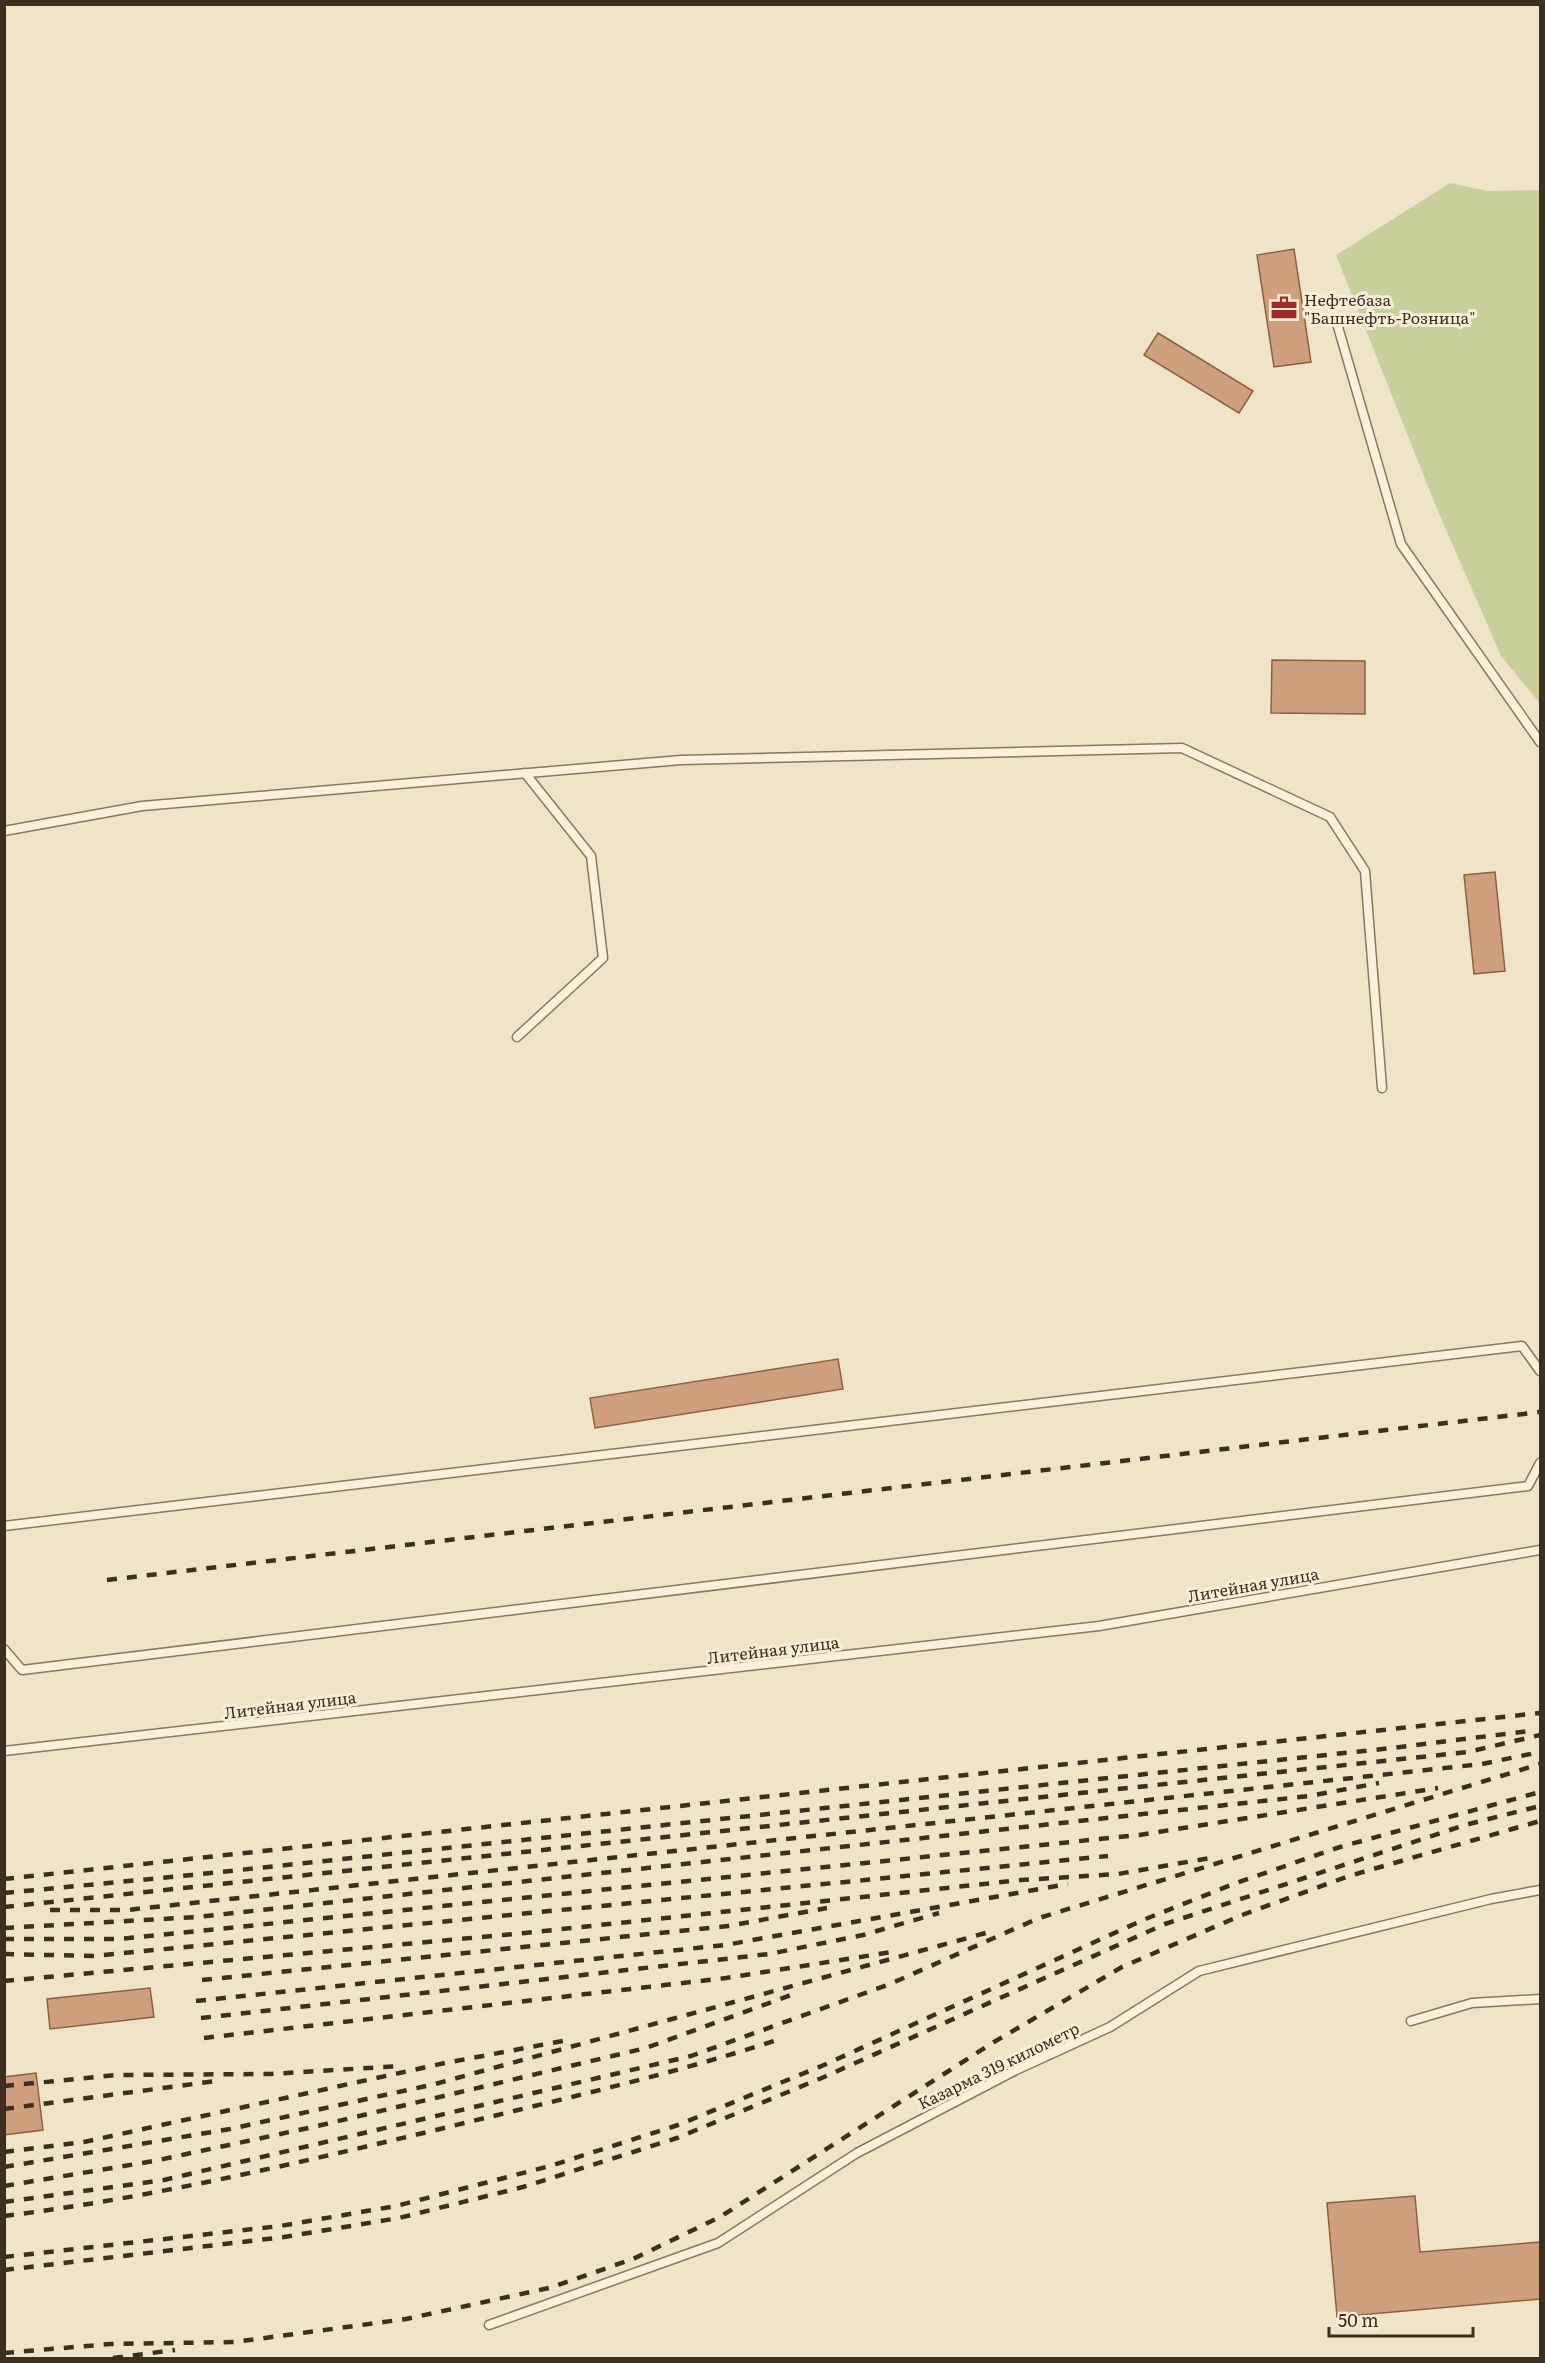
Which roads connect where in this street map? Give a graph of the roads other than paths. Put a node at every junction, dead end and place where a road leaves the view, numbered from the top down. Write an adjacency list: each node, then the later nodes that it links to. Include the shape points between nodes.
1 (1336, 320): 2 (lane, via 1401,544)
2 (1540, 742)
3 (525, 773): 4 (lane, via 142,806); 5 (lane, via 591,856 603,958); 6 (lane, via 681,760 1182,748 1330,817 1365,871)
4 (4, 831)
5 (517, 1037)
6 (1382, 1088)
7 (1540, 1371): 9 (lane, via 1522,1346)
8 (1540, 1463): 11 (lane, via 1528,1486 22,1670)
9 (4, 1527)
10 (1540, 1550): 12 (lane, Литейная улица, via 1099,1626)
11 (4, 1649)
12 (4, 1751)
13 (1540, 1890): 16 (lane, Казарма 319 километр, via 1199,1971 1110,2027 1016,2070 857,2153 718,2243)
14 (1540, 1999): 15 (lane, via 1472,2003)
15 (1411, 2021)
16 (489, 2325)

